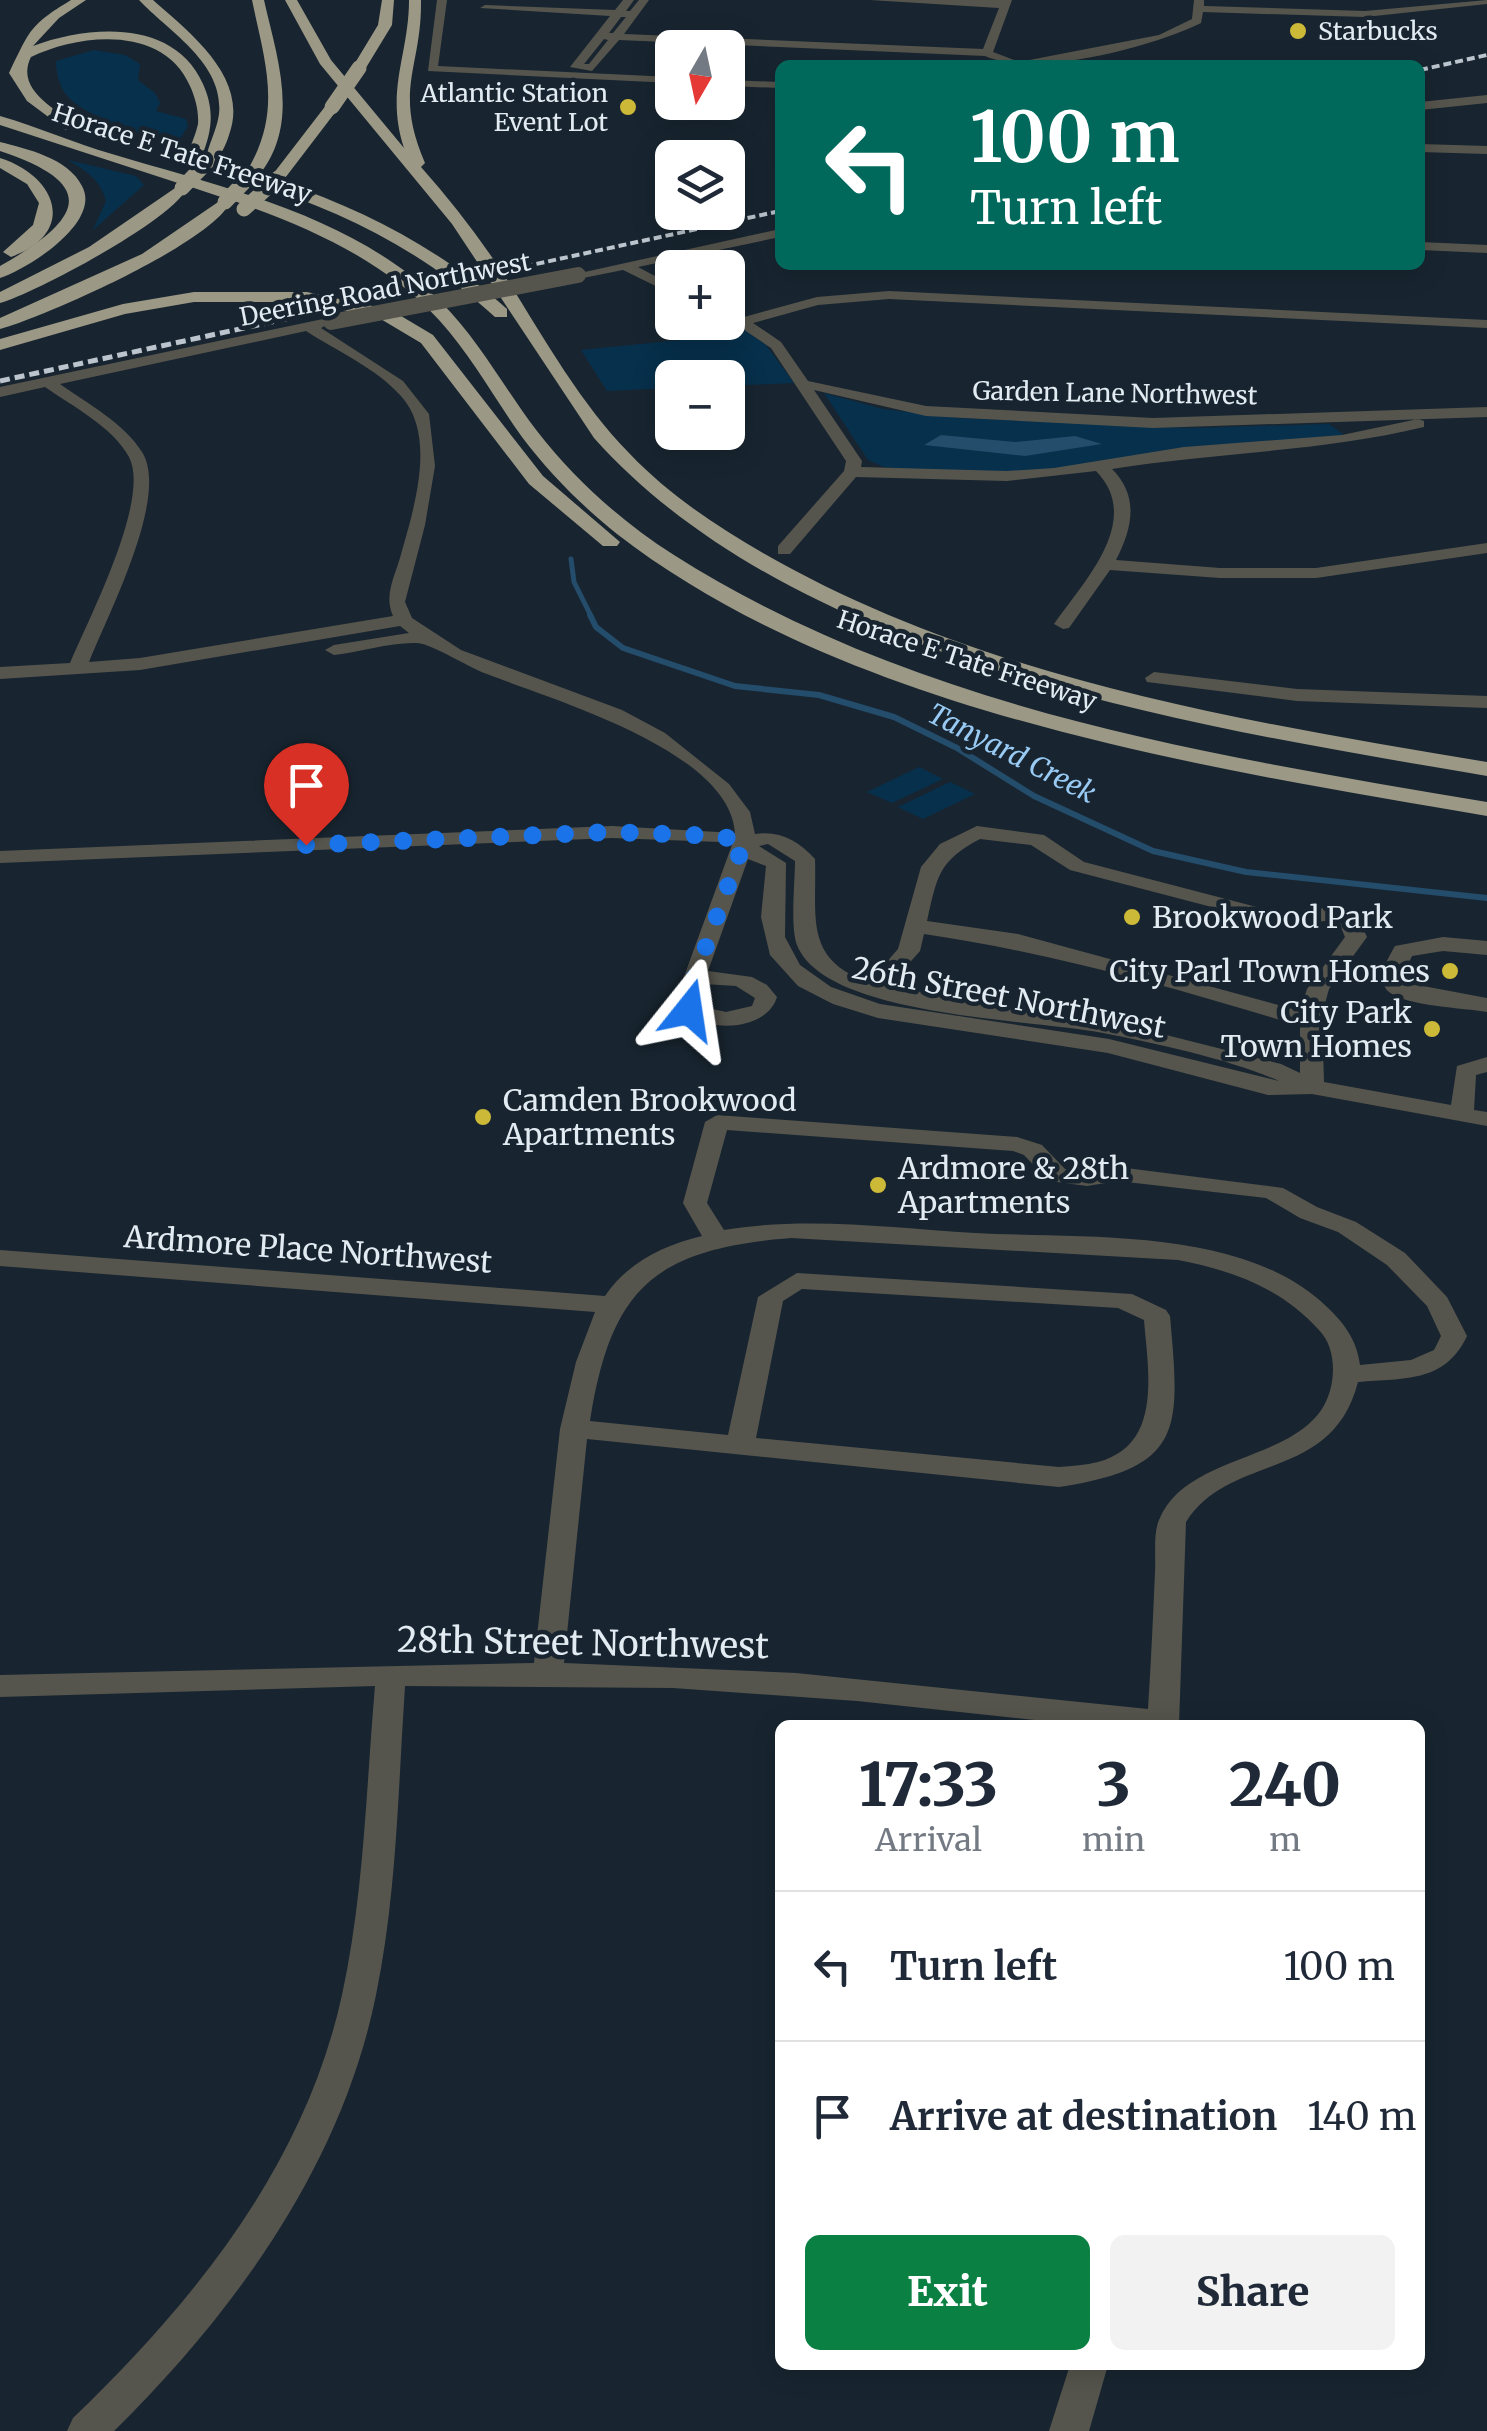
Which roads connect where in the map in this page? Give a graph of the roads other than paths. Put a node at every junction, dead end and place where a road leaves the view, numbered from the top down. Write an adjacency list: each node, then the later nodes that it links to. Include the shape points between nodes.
1 (60, 0): 16 (highway)
2 (80, 0): 36 (highway, via 21,36 7,53 7,86 23,104 86,130 26,94 16,71 22,58 71,40 148,42 169,50 198,85 206,120)
3 (145, 0): 36 (highway, via 204,55 224,89 228,119)
4 (258, 0): 45 (highway, bridge, via 279,106 274,139 255,171 166,244)
5 (290, 0): 37 (highway, Horace E Tate Freeway, via 332,76)
6 (388, 0): 23 (highway, via 384,25)
7 (414, 0): 37 (highway, via 399,110)
8 (442, 0): 24 (street, via 432,68)
9 (629, 0): 15 (street)
10 (644, 0): 15 (street)
11 (875, 0): 13 (street)
12 (1487, 1): 14 (street, via 1365,14)
13 (1006, 3): 20 (street)
14 (1198, 5): 22 (street, via 1197,21 1162,38)
15 (624, 13): 15 (street, via 484,8); 18 (street); 19 (street)
16 (31, 16)
17 (369, 23): 23 (highway)
18 (601, 36): 19 (street); 19 (street, via 576,67 592,68)
19 (616, 37): 20 (street)
20 (986, 53): 21 (street)
21 (1005, 60)
22 (1045, 60)
23 (359, 68): 45 (highway, bridge, via 278,178 244,210 151,267)
24 (655, 79)
25 (745, 83): 26 (street)
26 (775, 85)
27 (1487, 99): 29 (street)
28 (0, 102): 36 (highway, via 50,132)
29 (1425, 105)
30 (0, 120): 36 (highway, Horace E Tate Freeway, via 58,143)
31 (0, 146): 43 (highway, via 62,172 79,199 69,228 52,244)
32 (1425, 148): 33 (street)
33 (1487, 150)
34 (166, 153): 52 (highway, via 310,196 400,236 460,275)
35 (0, 162): 41 (highway, via 34,179 49,202 35,234)
36 (193, 169): 46 (highway, via 158,209 92,252); 64 (highway, Horace E Tate Freeway, via 396,272 452,322 527,431 598,508)
37 (434, 192): 52 (highway, Horace E Tate Freeway, via 484,257)
38 (775, 234): 42 (street, Deering Road Northwest)
39 (1425, 246): 40 (street)
40 (1487, 249)
41 (0, 258)
42 (625, 265): 44 (street); 50 (street, Deering Road Northwest, bridge)
43 (0, 273)
44 (655, 281)
45 (79, 290): 48 (highway)
46 (0, 298)
47 (745, 321): 49 (street, via 816,301 888,296); 54 (street, via 776,345)
48 (0, 324)
49 (1487, 324)
50 (308, 326): 53 (street, Deering Road Northwest); 65 (street, via 393,380 424,418 429,448 396,602)
51 (0, 345): 64 (highway, via 123,309 200,297 307,297 385,314 426,339 509,448 564,507 647,566)
52 (545, 358): 73 (highway, Horace E Tate Freeway, via 607,442 662,495 734,546 873,615 1127,697)
53 (47, 381): 55 (street, Deering Road Northwest); 69 (street, via 120,435 144,477 140,512)
54 (805, 386): 57 (street, Garden Lane Northwest, via 958,414 1188,424); 60 (street, via 852,452)
55 (0, 392)
56 (1478, 412): 57 (street, Garden Lane Northwest); 58 (street)
57 (1338, 417): 58 (street)
58 (1364, 437): 59 (street)
59 (1100, 466): 60 (street, via 1007,476); 63 (street, via 1111,475 1124,513 1120,537)
60 (852, 472): 62 (street)
61 (1487, 548): 63 (street, via 1316,573)
62 (784, 550)
63 (1104, 564): 66 (street)
64 (728, 596): 74 (highway, Horace E Tate Freeway, via 870,662 1053,720 1216,760)
65 (401, 620): 67 (street); 68 (street)
66 (1063, 624)
67 (422, 637): 68 (street, via 212,666); 75 (street, via 639,726 721,788 744,817)
68 (140, 664): 69 (street)
69 (77, 668): 70 (street)
70 (0, 673)
71 (1154, 678): 72 (street, via 1298,695)
72 (1487, 702)
73 (1487, 769)
74 (1487, 809)
75 (744, 842): 76 (street, 26th Street Northwest, via 612,832); 79 (street); 80 (street, 26th Street Northwest, via 769,838 806,859 807,944 826,968); 84 (street, 26th Street Northwest, via 776,863 771,921 779,960 843,1003 1110,1046 1268,1088)
76 (0, 858)
77 (916, 926): 80 (street, via 909,951); 82 (street, via 1018,940); 82 (street, via 928,872 947,848 976,832 1037,839 1096,871 1284,920 1325,914 1349,921 1356,937 1318,988)
78 (1487, 948): 81 (street, via 1443,944 1403,951 1394,971 1397,987)
79 (697, 977)
80 (873, 991): 84 (street, 26th Street Northwest, via 1104,1026 1272,1068)
81 (1487, 1005)
82 (1312, 1022): 84 (street)
83 (1487, 1064): 85 (street, via 1465,1071)
84 (1312, 1088): 85 (street, 26th Street Northwest)
85 (1462, 1114): 86 (street, 26th Street Northwest)
86 (1487, 1119)
87 (717, 1240): 89 (street, via 657,1263); 90 (street, via 791,1230 1204,1256 1260,1274 1319,1313 1338,1333 1348,1357); 90 (street, via 695,1203 717,1122 1017,1144 1033,1150 1057,1175 1118,1174 1270,1190 1370,1241 1448,1314 1454,1336 1445,1355 1416,1368)
88 (0, 1258): 89 (street, Ardmore Place Northwest)
89 (610, 1306): 91 (street)
90 (1346, 1375): 97 (street, via 1333,1414 1310,1437 1196,1491 1176,1510)
91 (574, 1430): 92 (street); 93 (street)
92 (740, 1446): 92 (street, via 1060,1477 1115,1467 1153,1439 1162,1410 1156,1316 1123,1300 797,1282 772,1298)
93 (548, 1674): 94 (street, 28th Street Northwest); 96 (street, 28th Street Northwest, via 803,1686)
94 (390, 1675): 95 (street, 28th Street Northwest); 99 (street, via 370,1934 337,2072 298,2162 243,2253 178,2338)
95 (0, 1686)
96 (1125, 1720)
97 (1163, 1720)
98 (1087, 2370): 100 (street)
99 (87, 2431)
100 (1069, 2431)

